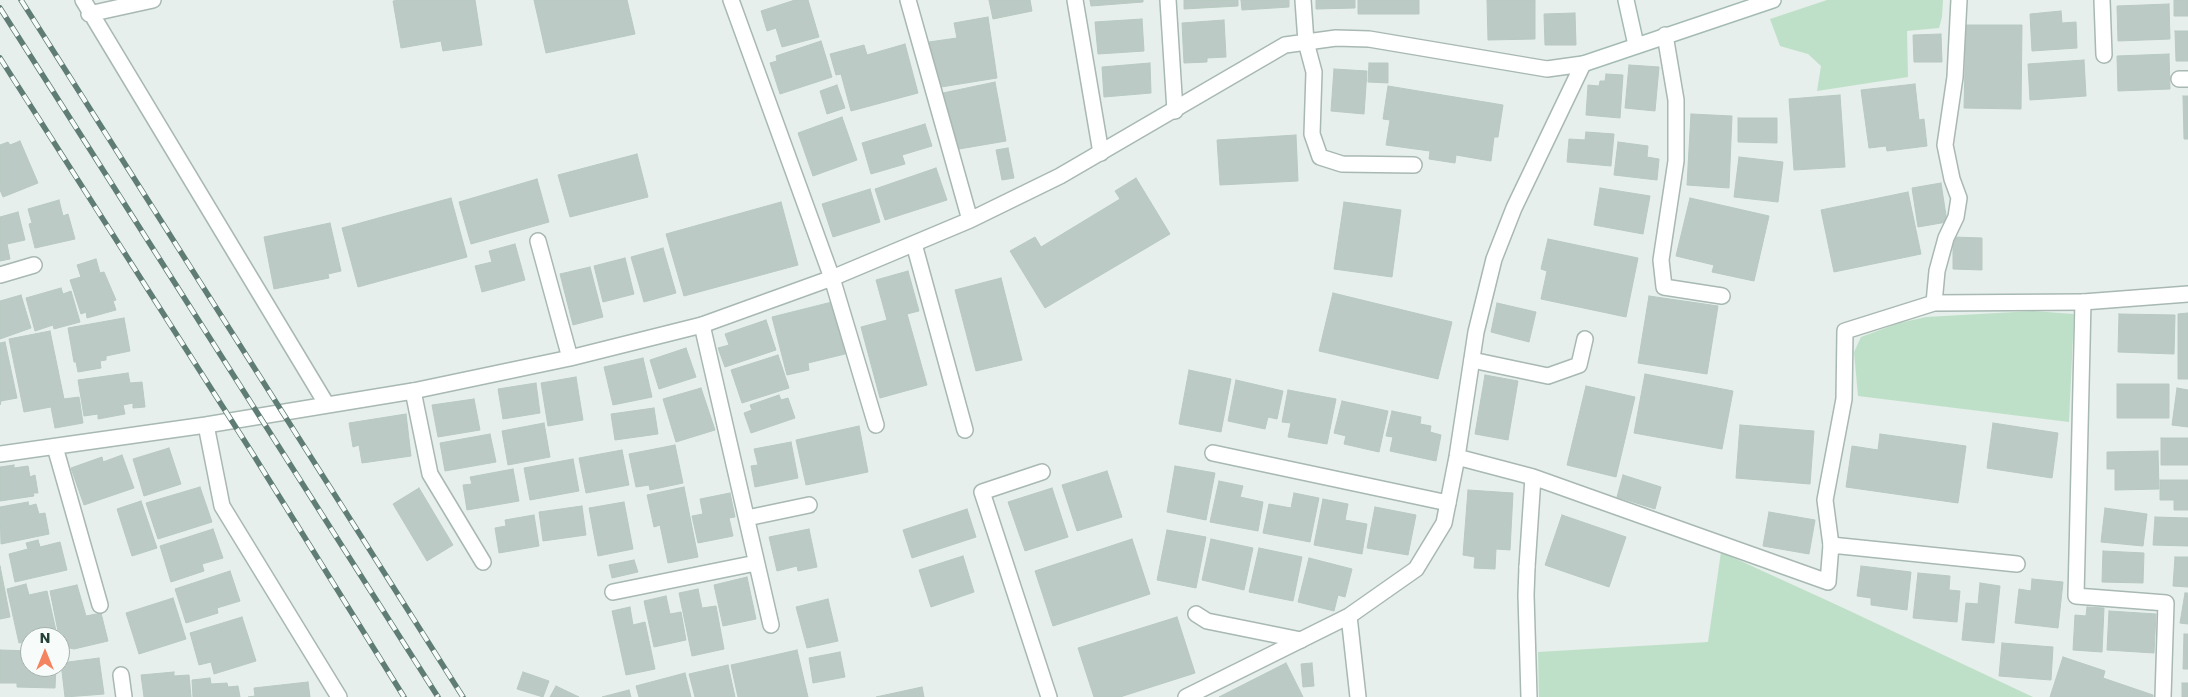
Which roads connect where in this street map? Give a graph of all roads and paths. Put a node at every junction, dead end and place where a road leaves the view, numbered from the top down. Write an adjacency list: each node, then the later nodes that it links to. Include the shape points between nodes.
1 (83, 0): 12 (street)
2 (153, 0): 12 (street)
3 (731, 0): 26 (street)
4 (908, 0): 21 (street)
5 (1075, 0): 19 (street)
6 (1168, 0): 18 (street)
7 (1303, 0): 14 (street)
8 (1626, 0): 15 (street)
9 (1773, 0): 13 (street)
10 (1959, 0): 30 (street, via 1955,77 1945,145 1959,198 1956,217 1937,271)
11 (2102, 0): 16 (street)
12 (89, 14): 36 (street)
13 (1665, 35): 15 (street); 28 (street, via 1676,100 1676,161 1661,260 1664,287)
14 (1306, 42): 17 (street, via 1336,38 1369,40 1547,69); 18 (street, via 1285,45); 20 (street, via 1314,72 1312,134 1320,156 1342,164)
15 (1636, 45): 17 (street)
16 (2104, 55)
17 (1584, 64): 34 (street, via 1514,208 1501,242 1476,332)
18 (1175, 110): 19 (street)
19 (1101, 153): 21 (street)
20 (1414, 166)
21 (970, 220): 23 (street)
22 (538, 241): 33 (street)
23 (914, 244): 26 (street); 39 (street)
24 (34, 265): 25 (street)
25 (0, 275)
26 (832, 278): 31 (street); 38 (street)
27 (2188, 294): 29 (street)
28 (1722, 296)
29 (2083, 302): 30 (street); 66 (street, via 2076,596 2166,602)
30 (1934, 303): 49 (street, via 1845,331 1844,399 1825,500)
31 (702, 326): 33 (street); 48 (street)
32 (1585, 339): 34 (street, via 1579,365 1548,376)
33 (570, 358): 35 (street)
34 (1472, 360): 43 (street)
35 (413, 391): 36 (street); 50 (street, via 430,474)
36 (327, 406): 37 (street)
37 (206, 425): 40 (street); 61 (street, via 222,506)
38 (876, 425)
39 (965, 430)
40 (55, 447): 42 (street); 54 (street)
41 (1213, 453): 46 (street)
42 (0, 454)
43 (1457, 457): 45 (street); 46 (street)
44 (1042, 472): 62 (street, via 982,492)
45 (1533, 476): 49 (street, via 1828,582); 65 (street, via 1526,595)
46 (1448, 503): 56 (street, via 1444,523 1416,569)
47 (809, 505): 48 (street)
48 (747, 518): 51 (street)
49 (1831, 545): 52 (street)
50 (483, 562)
51 (756, 562): 53 (street); 57 (street)
52 (2018, 564)
53 (613, 592)
54 (100, 606)
55 (1196, 614): 58 (street, via 1207,621)
56 (1350, 616): 58 (street); 64 (street)
57 (771, 625)
58 (1301, 640): 63 (street)
59 (121, 675): 60 (street)
60 (124, 697)
61 (338, 697)
62 (1049, 697)
63 (1186, 697)
64 (1358, 697)
65 (1529, 697)
66 (2164, 697)

